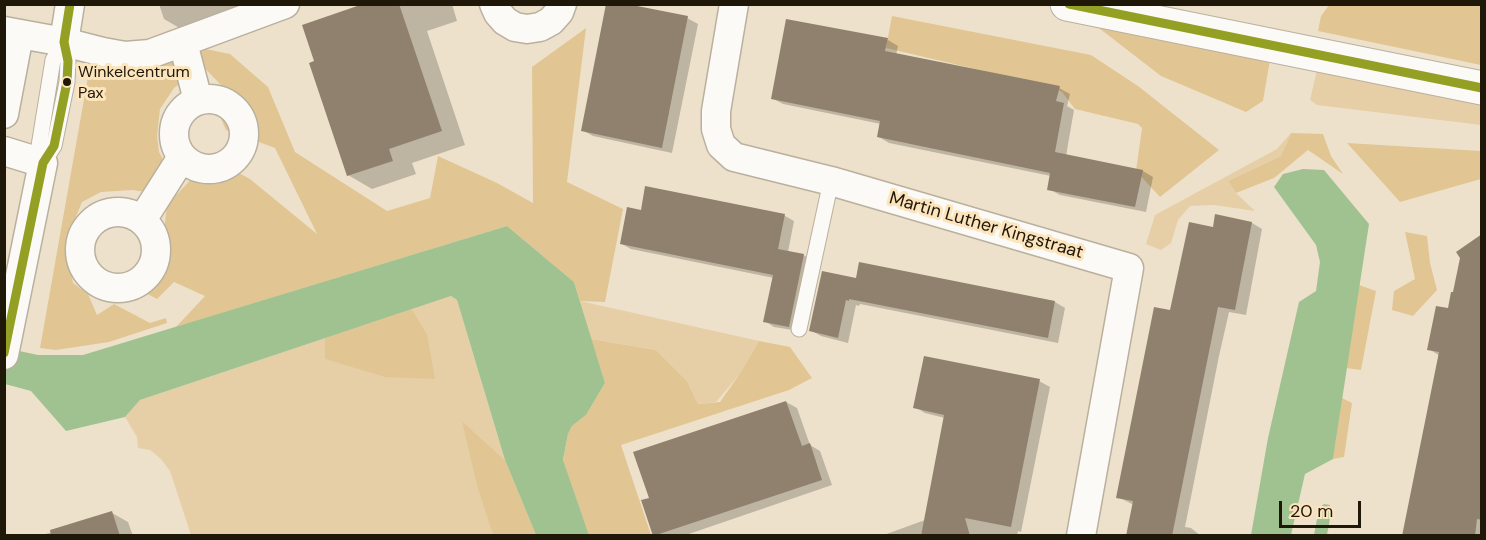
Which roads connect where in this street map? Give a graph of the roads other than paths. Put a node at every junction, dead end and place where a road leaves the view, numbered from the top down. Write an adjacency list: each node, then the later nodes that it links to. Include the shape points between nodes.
1 (70, 4): 8 (street)
2 (285, 4): 9 (street)
3 (494, 4): 4 (street, via 505,21 527,29 551,21)
4 (562, 4)
5 (734, 4): 16 (street, Martin Luther Kingstraat, via 716,111 716,129 722,145 734,157)
6 (1067, 4): 10 (street)
7 (12, 33): 8 (street); 12 (street)
8 (64, 42): 9 (street, via 125,56 150,54); 15 (lane, via 67,82 54,147)
9 (183, 44): 11 (street)
10 (1482, 88)
11 (198, 100): 14 (street, via 188,105 174,124 176,148); 14 (street, via 208,98 229,104 242,122 243,143 239,153 222,167 201,168)
12 (4, 114)
13 (4, 151): 15 (street)
14 (182, 157): 17 (street)
15 (43, 164): 19 (street)
16 (831, 181): 18 (lane); 20 (street, Martin Luther Kingstraat, via 1129,268)
17 (142, 220)
18 (800, 329)
19 (6, 350)
20 (1081, 536)

